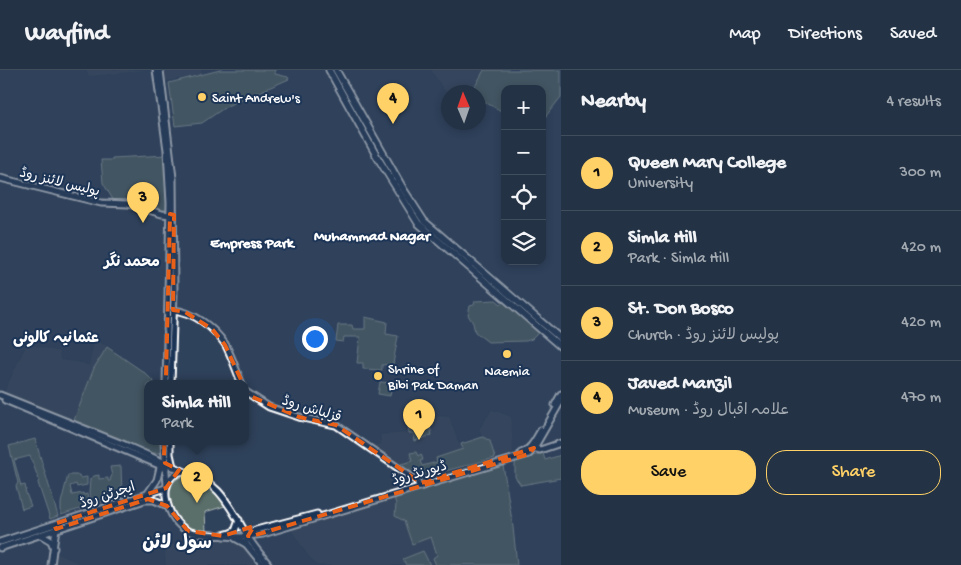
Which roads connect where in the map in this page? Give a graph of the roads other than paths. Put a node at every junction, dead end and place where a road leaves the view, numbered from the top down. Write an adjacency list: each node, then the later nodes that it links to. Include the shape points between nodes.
1 (156, 70): 6 (main road)
2 (160, 70): 6 (main road, via 171,154)
3 (329, 70): 8 (main road, via 418,223)
4 (336, 70): 8 (main road, via 424,221)
5 (0, 178): 6 (main road, پولیس لائنز روڈ, via 101,204 128,204)
6 (172, 215): 7 (main road); 11 (main road)
7 (173, 310): 12 (main road); 13 (main road, via 185,312 212,329 225,345)
8 (540, 324): 9 (main road); 10 (main road)
9 (561, 339)
10 (561, 346)
11 (166, 380)
12 (171, 380)
13 (240, 380)
14 (249, 394): 28 (main road, قزلباش روڈ, via 269,407 336,425)
15 (561, 394): 22 (main road)
16 (0, 396): 18 (main road)
17 (561, 401): 22 (main road)
18 (70, 425): 24 (main road); 25 (main road)
19 (561, 444): 22 (main road, ڈیورنڈ روڈ, via 540,450)
20 (164, 445): 23 (main road)
21 (170, 445): 26 (main road)
22 (532, 447): 28 (main road, ڈیورنڈ روڈ, via 520,454); 37 (main road, ڈیورنڈ روڈ, via 529,454)
23 (164, 450): 24 (main road); 25 (main road)
24 (150, 456): 25 (main road)
25 (162, 463): 26 (main road); 29 (main road); 30 (main road, via 156,484)
26 (173, 467): 27 (main road)
27 (183, 471): 29 (main road, via 175,475); 32 (main road, via 218,489)
28 (418, 484): 34 (main road, ڈیورنڈ روڈ)
29 (167, 487): 30 (main road, ایجرٹن روڈ); 31 (main road)
30 (148, 493): 33 (main road, ایجرٹن روڈ)
31 (168, 506): 33 (main road, via 144,500); 36 (main road, via 174,519 188,532)
32 (239, 520): 34 (main road); 36 (main road, via 235,531); 37 (main road)
33 (55, 526): 35 (main road); 39 (main road); 42 (main road)
34 (254, 530): 37 (main road, ڈیورنڈ روڈ)
35 (41, 535): 41 (main road); 42 (main road)
36 (223, 536): 38 (main road, ڈیورنڈ روڈ)
37 (248, 536): 38 (main road, ڈیورنڈ روڈ); 40 (main road); 45 (main road)
38 (234, 537): 40 (main road)
39 (0, 542)
40 (246, 544): 44 (main road)
41 (0, 548)
42 (54, 548): 43 (main road)
43 (52, 565)
44 (263, 565)
45 (269, 565)

